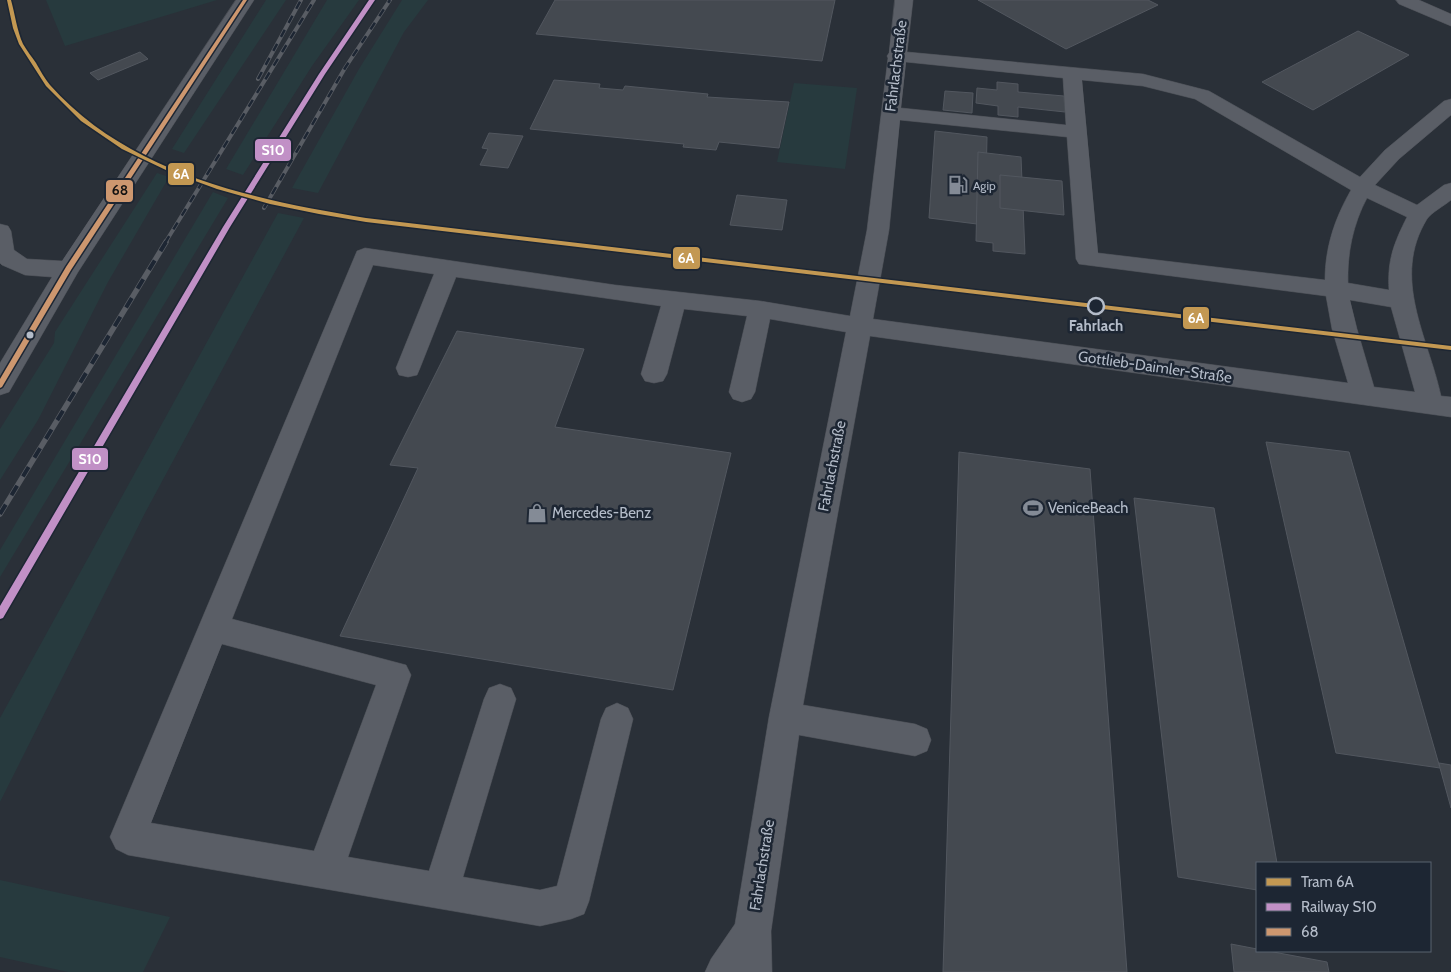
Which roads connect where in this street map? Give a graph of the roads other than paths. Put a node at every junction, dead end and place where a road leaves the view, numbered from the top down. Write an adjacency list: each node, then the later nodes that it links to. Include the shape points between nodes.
1 (245, 0): 15 (street)
2 (904, 0): 5 (street, Fahrlachstraße)
3 (1406, 0): 4 (street)
4 (1447, 15)
5 (896, 56): 6 (street); 8 (street, Fahrlachstraße)
6 (1072, 73): 9 (street); 10 (street, via 1143,80 1202,95)
7 (1451, 105): 10 (street, via 1384,161)
8 (890, 113): 9 (street); 20 (street, Fahrlachstraße, via 878,230)
9 (1076, 132): 16 (street, via 1087,259)
10 (1362, 187): 12 (street); 16 (street, via 1344,223 1337,256)
11 (1451, 190): 12 (street)
12 (1419, 214): 18 (street, via 1403,248 1399,273)
13 (0, 231): 15 (street, via 4,253 11,262 26,267)
14 (448, 268): 17 (street, Gottlieb-Daimler-Straße); 21 (street); 27 (street, Gottlieb-Daimler-Straße, via 364,256)
15 (68, 269): 23 (street)
16 (1337, 289): 18 (street); 25 (street, via 1343,324)
17 (675, 299): 19 (street, Gottlieb-Daimler-Straße); 22 (street)
18 (1401, 300): 26 (street, via 1424,375)
19 (760, 309): 20 (street, Gottlieb-Daimler-Straße); 24 (street)
20 (859, 326): 25 (street, Gottlieb-Daimler-Straße); 29 (street, Fahrlachstraße)
21 (408, 368)
22 (654, 374)
23 (0, 385)
24 (742, 392)
25 (1364, 396): 26 (street, Gottlieb-Daimler-Straße)
26 (1441, 405)
27 (213, 628): 32 (street, via 395,675); 32 (street, via 128,837)
28 (500, 699): 33 (street)
29 (785, 717): 31 (street); 34 (street, Fahrlachstraße)
30 (617, 719): 33 (street, via 571,901 540,908)
31 (916, 740)
32 (324, 871): 33 (street)
33 (440, 891)
34 (752, 931): 35 (street, Fahrlachstraße); 36 (street, Fahrlachstraße)
35 (724, 972)
36 (753, 972)

